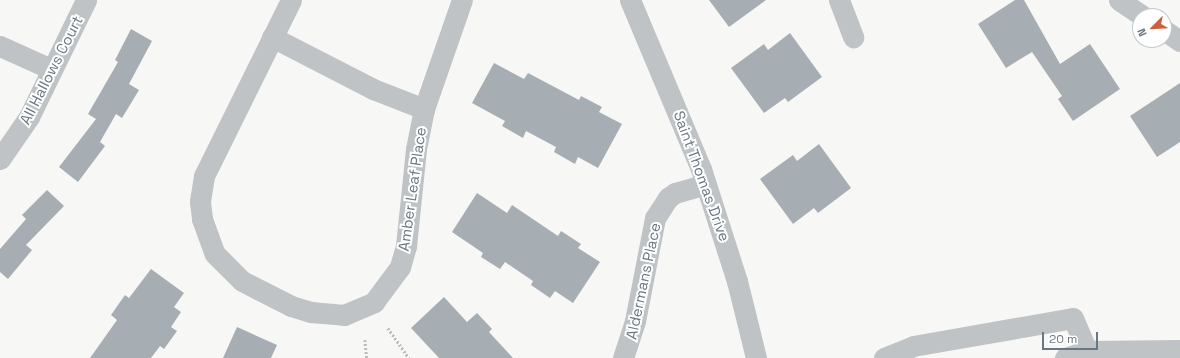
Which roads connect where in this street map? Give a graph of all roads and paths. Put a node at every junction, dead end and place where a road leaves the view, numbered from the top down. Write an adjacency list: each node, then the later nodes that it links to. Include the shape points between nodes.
1 (86, 0): 11 (street, All Hallows Court)
2 (291, 0): 9 (street, Amber Leaf Place)
3 (462, 0): 12 (street, Amber Leaf Place)
4 (630, 0): 14 (street, Saint Thomas Drive, via 688,132)
5 (839, 0): 8 (street)
6 (1119, 0): 7 (street)
7 (1132, 9)
8 (853, 36)
9 (272, 38): 12 (street, via 373,89); 12 (street, Amber Leaf Place, via 204,176 200,202 206,235 224,265 242,281 291,306 329,315 351,314 374,302 393,280 406,246 414,161)
10 (0, 46): 11 (street)
11 (51, 69): 13 (street, All Hallows Court, via 29,117)
12 (424, 109)
13 (0, 159)
14 (706, 184): 21 (street, Aldermans Place, via 675,193 668,198 655,218 635,321); 22 (street, Saint Thomas Drive, via 737,281)
15 (388, 328): 20 (path)
16 (365, 340): 19 (path)
17 (1180, 350): 18 (street)
18 (1087, 351): 23 (street, via 1073,318 913,346); 24 (street)
19 (368, 358)
20 (409, 358)
21 (623, 358)
22 (756, 358)
23 (884, 358)
24 (1065, 358)

